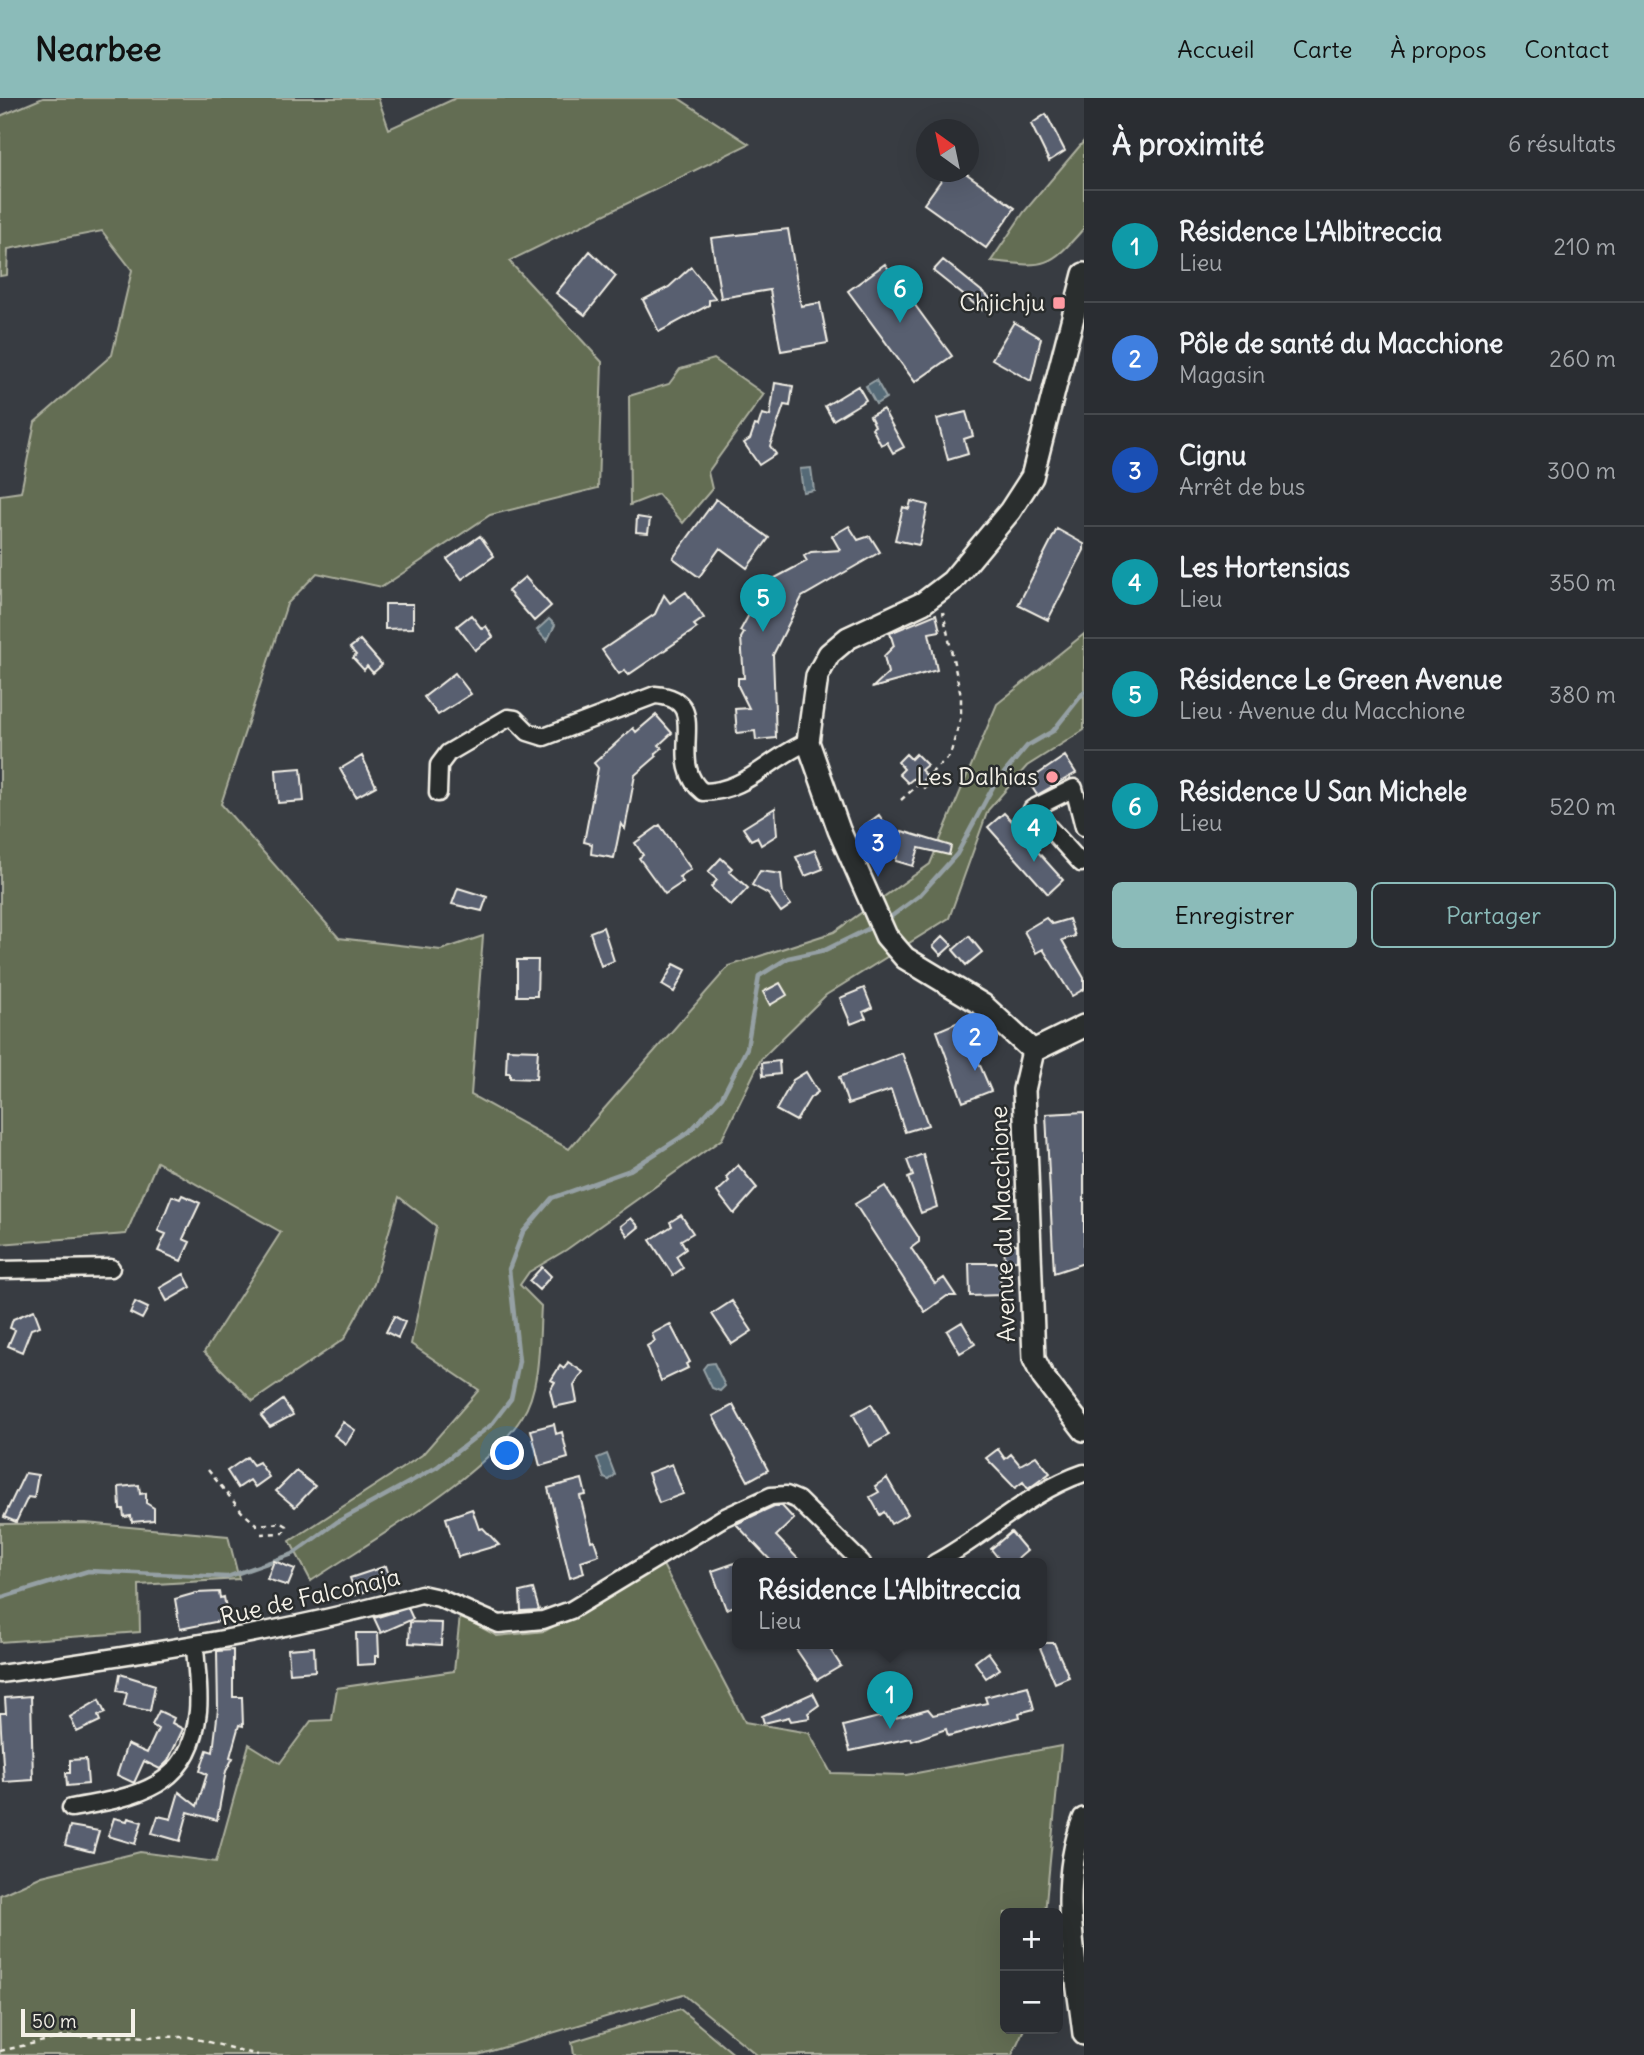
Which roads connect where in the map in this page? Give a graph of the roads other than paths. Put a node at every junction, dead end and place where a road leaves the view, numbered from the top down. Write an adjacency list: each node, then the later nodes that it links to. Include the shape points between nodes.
1 (1084, 274): 2 (main road, via 1032,477 952,581 900,615 848,638 829,654 817,677)
2 (808, 742): 3 (street, via 723,792 702,792 685,766 688,718 682,704 671,696 655,695 544,737 508,718 447,753 439,765); 7 (main road, via 839,830 886,936 905,958 983,1005)
3 (438, 793)
4 (1084, 827): 5 (street, via 1074,788 1032,809)
5 (1084, 862)
6 (1084, 1026): 7 (main road)
7 (1033, 1051): 10 (main road, Avenue du Macchione, via 1024,1090 1034,1359)
8 (111, 1268): 9 (street)
9 (0, 1270)
10 (1084, 1430)
11 (1084, 1473): 13 (street, via 1032,1496)
12 (857, 1558): 14 (street, Rue de Falconaja, via 798,1500 771,1496 723,1518 571,1610 543,1620 499,1624 421,1594 332,1619)
13 (945, 1558)
14 (195, 1646): 15 (street, Rue de Falconaja); 16 (street, via 198,1711 187,1756 171,1776 148,1790)
15 (0, 1674)
16 (71, 1808)
17 (1084, 1819): 18 (main road, via 1069,1897)
18 (1084, 2034)

